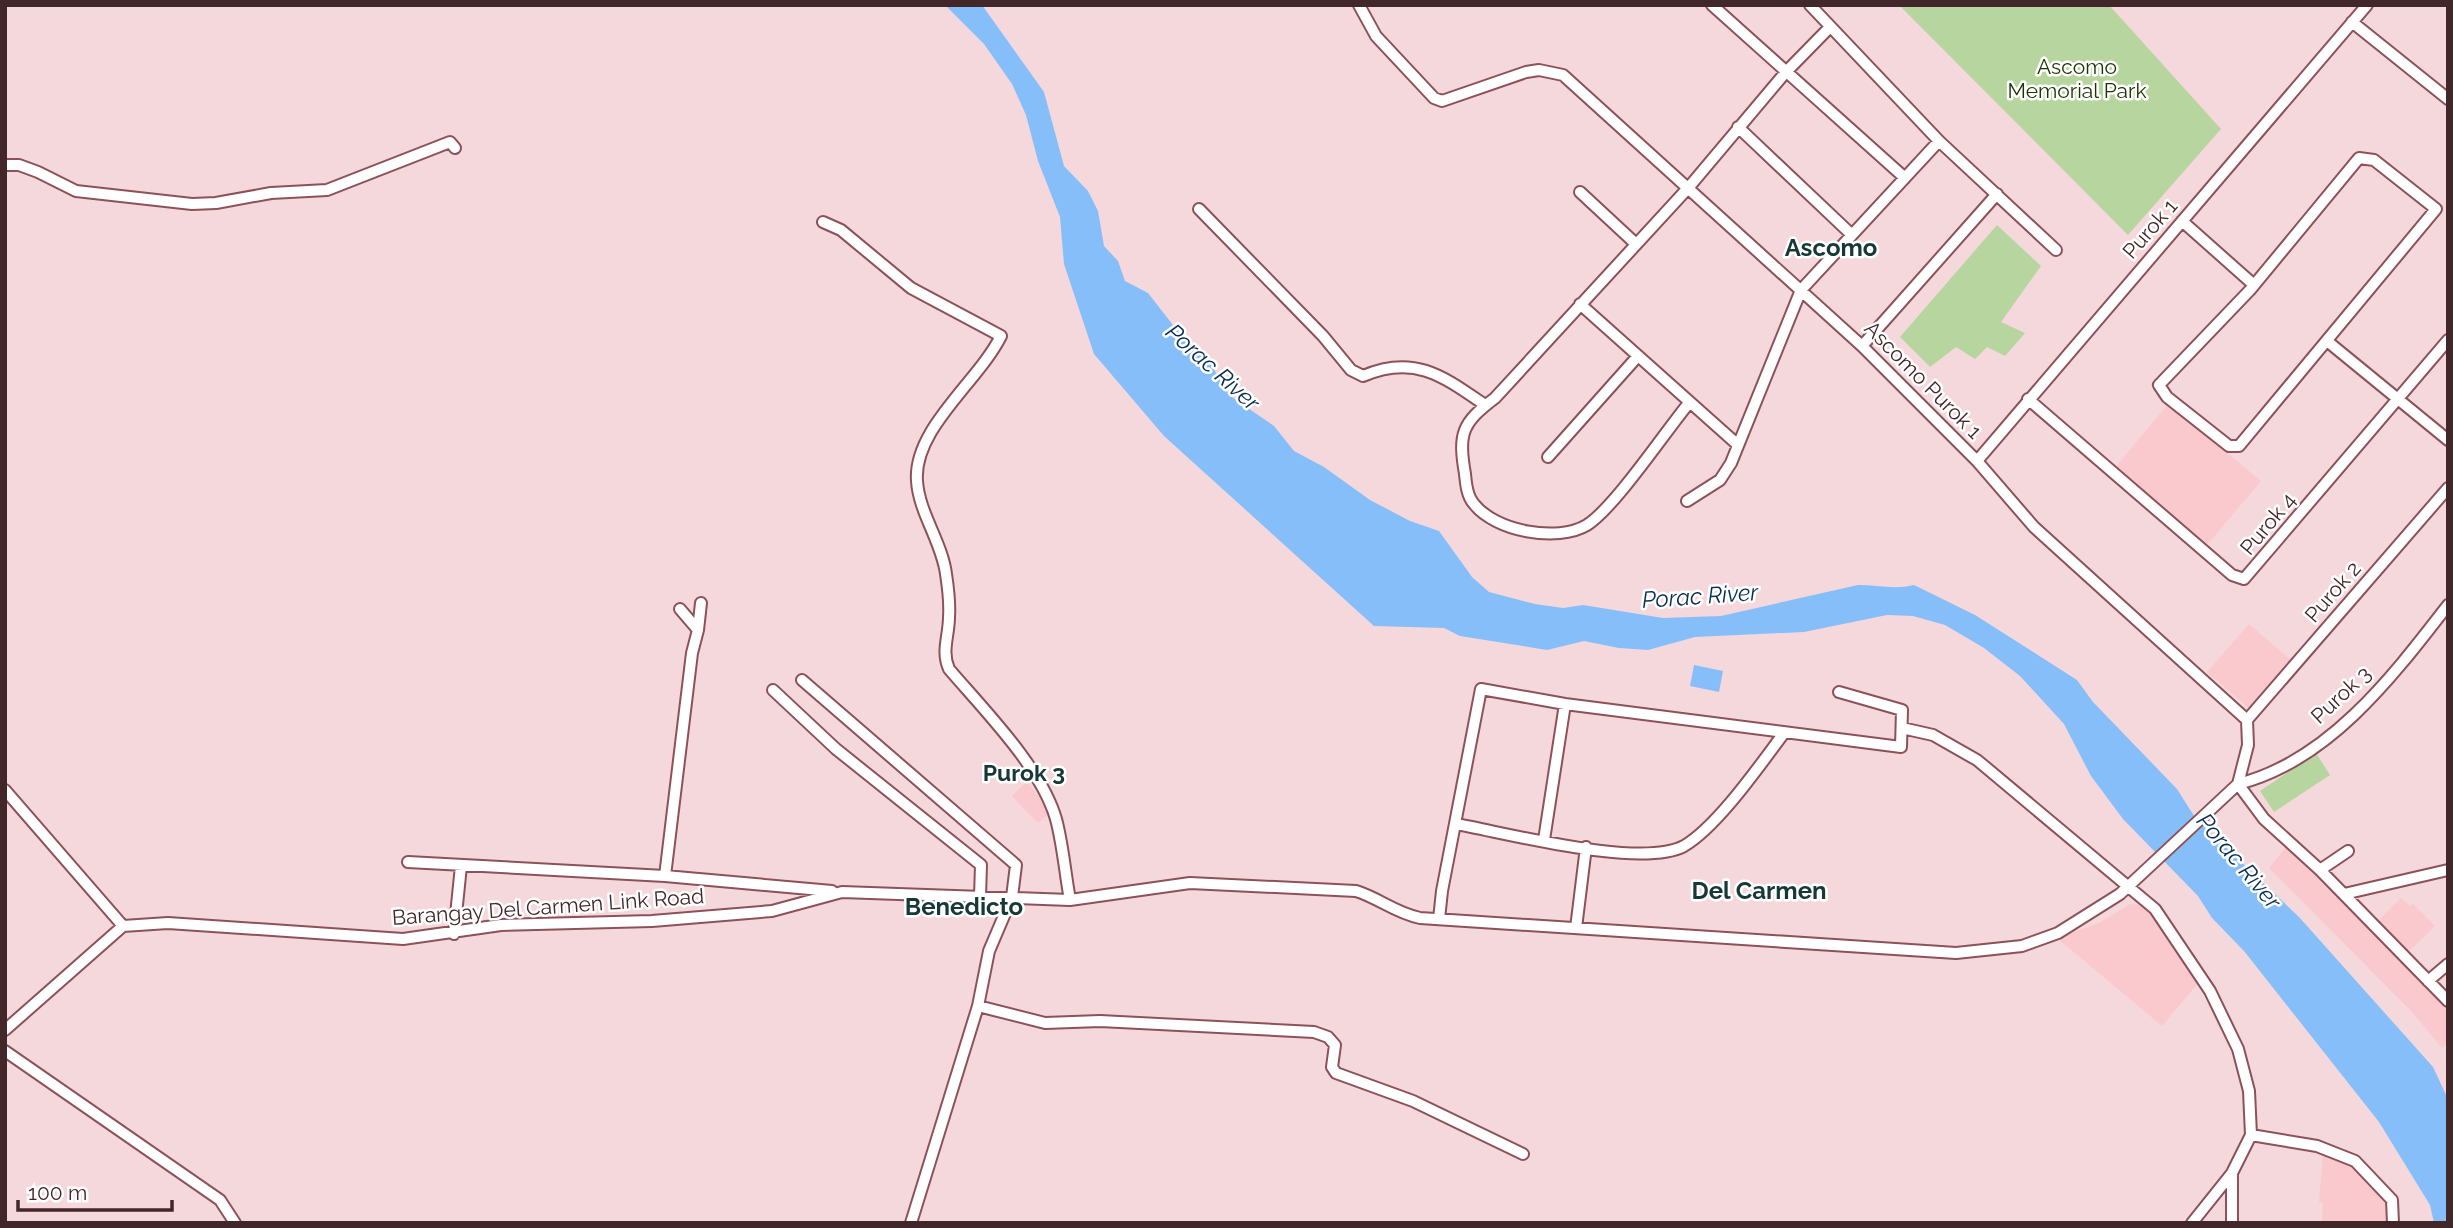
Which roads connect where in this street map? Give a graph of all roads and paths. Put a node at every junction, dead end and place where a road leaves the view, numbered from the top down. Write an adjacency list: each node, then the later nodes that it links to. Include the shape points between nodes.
1 (1359, 5): 14 (street, Ascomo Purok 1, via 1376,36 1434,98 1442,101 1526,72 1563,75)
2 (1712, 5): 7 (street)
3 (1810, 5): 6 (street)
4 (2367, 5): 5 (street, Purok 1)
5 (2352, 22): 8 (street); 18 (street, Purok 1)
6 (1830, 27): 7 (street); 10 (street)
7 (1785, 73): 9 (street); 13 (street)
8 (2448, 99)
9 (1738, 127): 14 (street); 20 (street)
10 (1939, 141): 13 (street); 16 (street)
11 (455, 148): 12 (street, via 450,142 327,190 192,204 76,191 38,172)
12 (5, 165)
13 (1905, 178): 20 (street)
14 (1689, 187): 21 (street); 24 (street, Ascomo Purok 1)
15 (1580, 192): 21 (street)
16 (1997, 194): 22 (street); 28 (street)
17 (1199, 209): 33 (street, via 1352,370 1363,376 1400,366 1420,367)
18 (2182, 221): 23 (street); 31 (street, Purok 1)
19 (823, 222): 67 (street, via 841,230 911,288 1001,335 991,356 923,442 916,484 946,572 950,617 944,657 1018,751 1056,817)
20 (1852, 235): 24 (street)
21 (1636, 244): 25 (street)
22 (2056, 250)
23 (2254, 285): 27 (street, via 2160,384 2167,397 2229,446 2239,446); 27 (street, via 2358,158 2374,160 2436,209)
24 (1801, 290): 28 (street, Ascomo Purok 1); 35 (street)
25 (1580, 304): 29 (street); 33 (street)
26 (2448, 340): 30 (street, Purok 4)
27 (2327, 341): 30 (street)
28 (1862, 346): 37 (street, Ascomo Purok 1)
29 (1637, 356): 32 (street); 36 (street)
30 (2398, 398): 31 (street, Purok 4, via 2249,577 2240,579); 34 (street)
31 (2028, 399): 37 (street, Purok 1)
32 (1689, 403): 33 (street, via 1602,513 1569,533 1547,534 1519,530 1484,513 1468,492 1461,439 1464,427); 35 (street)
33 (1485, 405)
34 (2448, 440)
35 (1738, 445): 39 (street, via 1720,480)
36 (1548, 457)
37 (1977, 461): 48 (street, Ascomo Purok 1, via 2034,527)
38 (2448, 488): 48 (street, Purok 2)
39 (1687, 500)
40 (701, 603): 43 (street)
41 (2448, 605): 51 (street, Purok 3, via 2364,705 2302,757)
42 (680, 609): 43 (street)
43 (698, 630): 61 (street)
44 (802, 680): 66 (street, via 1016,865)
45 (773, 690): 65 (street, via 836,749 981,865)
46 (1839, 692): 49 (street, via 1902,710)
47 (1564, 704): 50 (street); 53 (street, via 1481,689); 54 (street)
48 (2247, 720): 51 (street, via 2248,745)
49 (1902, 728): 50 (street, via 1901,747 1891,748); 62 (street, via 1933,735 1978,760)
50 (1784, 733): 55 (street, via 1717,815 1686,844 1659,853)
51 (2238, 783): 59 (street, via 2264,819); 62 (street, Barangay Del Carmen Link Road)
52 (5, 790): 69 (street)
53 (1456, 824): 54 (street); 68 (street)
54 (1544, 840): 55 (street)
55 (1586, 847): 70 (street)
56 (2348, 851): 59 (street)
57 (408, 862): 58 (street)
58 (461, 866): 61 (street); 71 (street)
59 (2320, 870): 64 (street)
60 (2448, 870): 64 (street)
61 (665, 876): 63 (street)
62 (2128, 887): 70 (street, Barangay Del Carmen Link Road, via 2058,933 1989,951 1956,953); 78 (street, via 2155,909 2210,991 2238,1049 2249,1091)
63 (842, 892): 65 (street, Barangay Del Carmen Link Road); 71 (street, Barangay Del Carmen Link Road, via 772,911 501,925)
64 (2344, 894): 73 (street)
65 (981, 897): 66 (street, Barangay Del Carmen Link Road)
66 (1012, 897): 67 (street, Barangay Del Carmen Link Road); 75 (street, via 989,951)
67 (1070, 900): 68 (street, Barangay Del Carmen Link Road, via 1190,883 1333,888 1370,895 1401,914)
68 (1439, 919): 70 (street, Barangay Del Carmen Link Road)
69 (122, 926): 71 (street, Barangay Del Carmen Link Road, via 169,923 403,939); 76 (street)
70 (1576, 928)
71 (454, 934)
72 (2448, 964): 73 (street)
73 (2428, 981): 74 (street)
74 (2448, 1001)
75 (978, 1006): 79 (street, via 1045,1023 1100,1021 1314,1032 1335,1045 1332,1067 1336,1073 1413,1101); 82 (street)
76 (5, 1030)
77 (5, 1051): 81 (street, via 220,1200)
78 (2251, 1135): 80 (street); 85 (street, via 2317,1146 2355,1161 2392,1200)
79 (1523, 1154)
80 (2232, 1172): 83 (street); 84 (street)
81 (235, 1223)
82 (911, 1223)
83 (2192, 1223)
84 (2232, 1223)
85 (2393, 1223)

